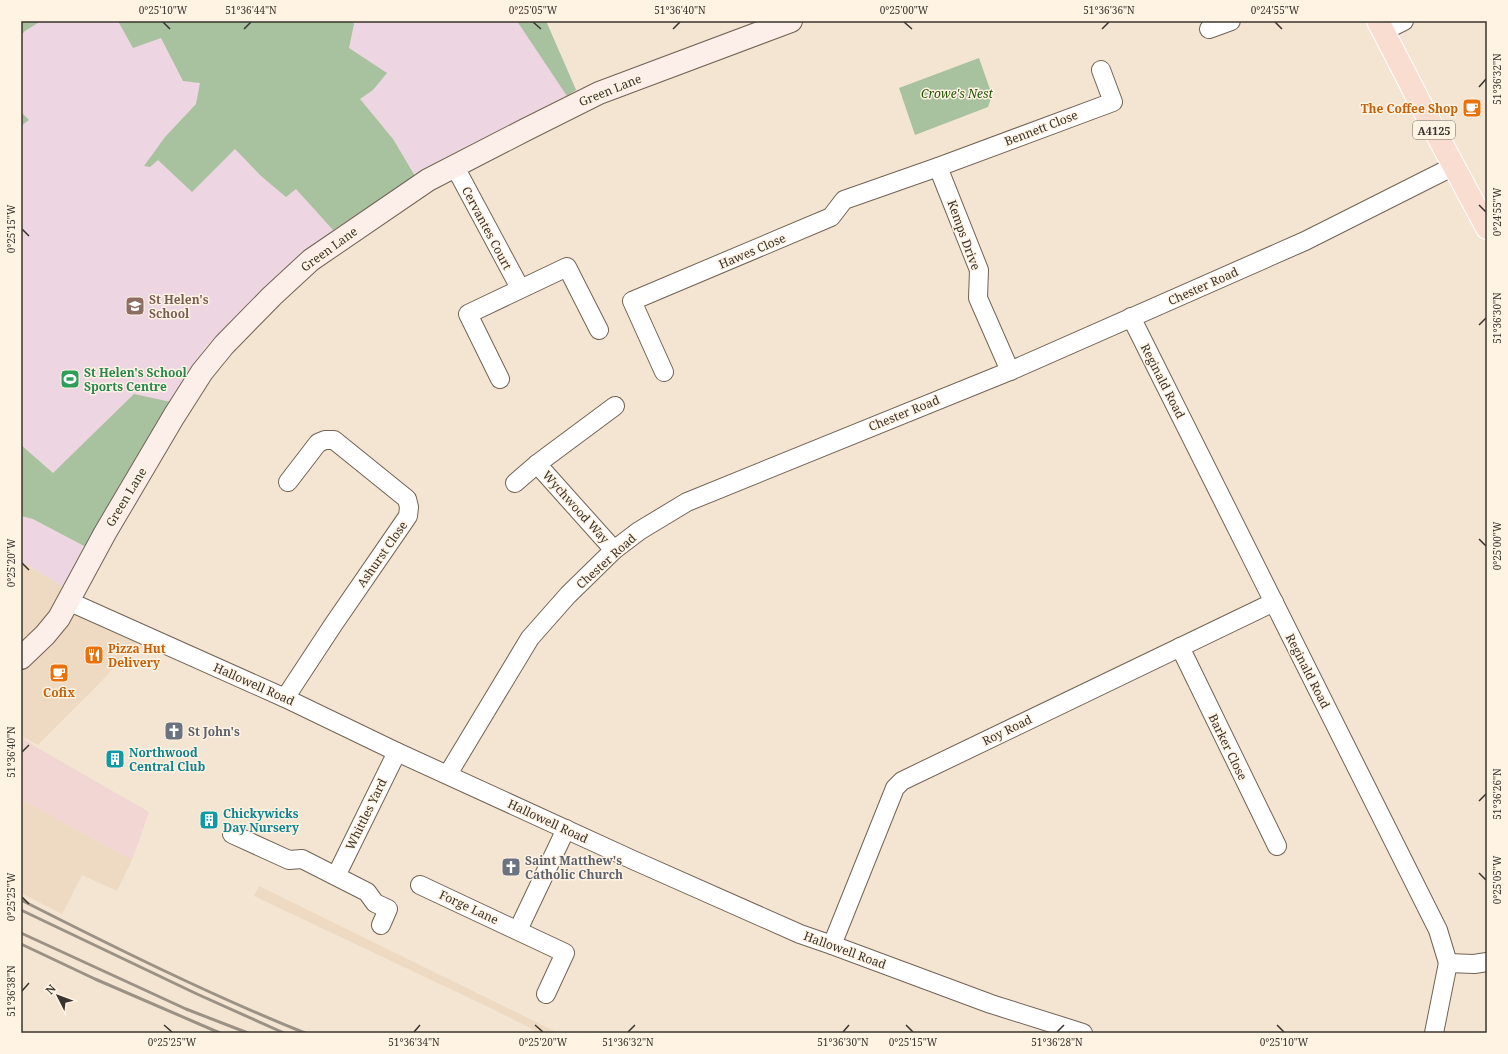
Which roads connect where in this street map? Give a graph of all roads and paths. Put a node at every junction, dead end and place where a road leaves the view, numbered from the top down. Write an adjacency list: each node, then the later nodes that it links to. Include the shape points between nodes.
1 (791, 21): 8 (main road, Green Lane, via 599,93)
2 (1231, 21): 5 (street)
3 (1404, 21): 4 (street)
4 (1381, 26): 7 (main road, A4125)
5 (1209, 29)
6 (1101, 70): 9 (street, Bennett Close, via 1113,102)
7 (1454, 166): 10 (main road, A4125); 12 (street, Chester Road, via 1305,241)
8 (455, 167): 11 (street, Cervantes Court); 22 (main road, Green Lane, via 428,180 311,260 224,345 202,372 174,416)
9 (938, 167): 14 (street, Kemps Drive, via 979,270 978,298); 15 (street, Hawes Close, via 844,200 831,217 632,301)
10 (1485, 221)
11 (520, 288): 13 (street, via 567,267); 16 (street, via 468,314)
12 (1131, 317): 14 (street, Chester Road); 23 (street, Reginald Road)
13 (599, 330)
14 (1010, 370): 21 (street, Chester Road, via 687,502)
15 (664, 372)
16 (500, 379)
17 (615, 406): 18 (street, Wychwood Way)
18 (537, 464): 20 (street, Wychwood Way); 21 (street, Wychwood Way)
19 (288, 482): 26 (street, Ashurst Close, via 318,444 325,440 334,440 406,500 409,507 408,516)
20 (515, 483)
21 (614, 550): 28 (street, Chester Road, via 568,595 530,638)
22 (68, 600): 25 (main road, Green Lane, via 59,618); 26 (street, Hallowell Road)
23 (1274, 602): 24 (street, Roy Road); 38 (street, Reginald Road, via 1438,930)
24 (1180, 647): 31 (street, Barker Close); 36 (street, Roy Road, via 902,781 895,788)
25 (21, 658)
26 (285, 698): 27 (street, Hallowell Road)
27 (397, 752): 28 (street, Hallowell Road); 32 (street, Whittles Yard)
28 (448, 774): 29 (street, Hallowell Road)
29 (566, 829): 35 (street); 36 (street, Hallowell Road, via 793,931)
30 (232, 834): 32 (street, via 289,860 302,859)
31 (1277, 846)
32 (336, 876): 34 (street, via 366,892 375,903 388,909)
33 (420, 885): 35 (street, Forge Lane)
34 (381, 925)
35 (518, 930): 39 (street, Forge Lane, via 565,953)
36 (832, 945): 40 (street, Hallowell Road, via 991,1004)
37 (1487, 962): 38 (street)
38 (1448, 963): 41 (street, Reginald Road)
39 (546, 994)
40 (1083, 1033)
41 (1434, 1033)

